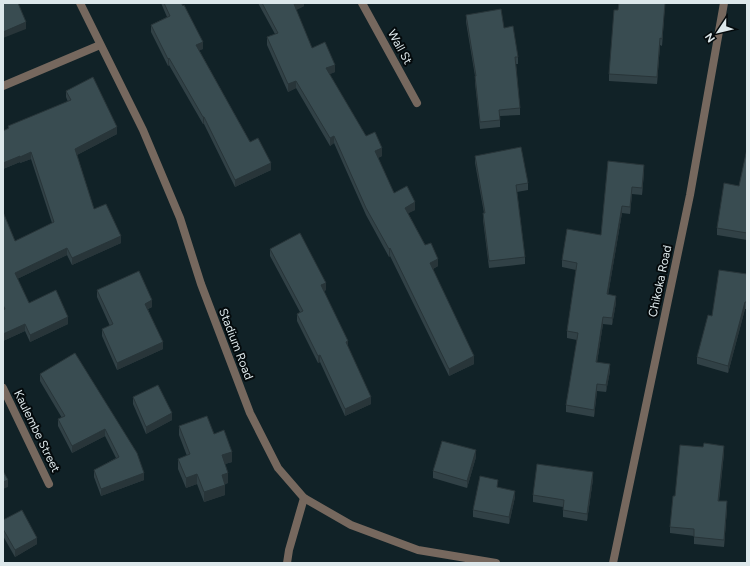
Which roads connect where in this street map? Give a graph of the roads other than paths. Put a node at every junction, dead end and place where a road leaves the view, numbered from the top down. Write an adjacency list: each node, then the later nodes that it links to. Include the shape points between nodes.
1 (80, 3): 4 (street, Stadium Road)
2 (362, 3): 6 (street, Wall St)
3 (724, 3): 12 (street, Chikoka Road, via 690,195)
4 (100, 44): 5 (street); 9 (street, Stadium Road, via 143,130 180,218 201,284 250,413 278,468)
5 (3, 86)
6 (417, 103)
7 (3, 388): 8 (street, Kaulembe Street)
8 (49, 484)
9 (304, 498): 10 (street); 11 (street, Stadium Road, via 351,525 418,550)
10 (287, 563)
11 (496, 563)
12 (613, 563)

